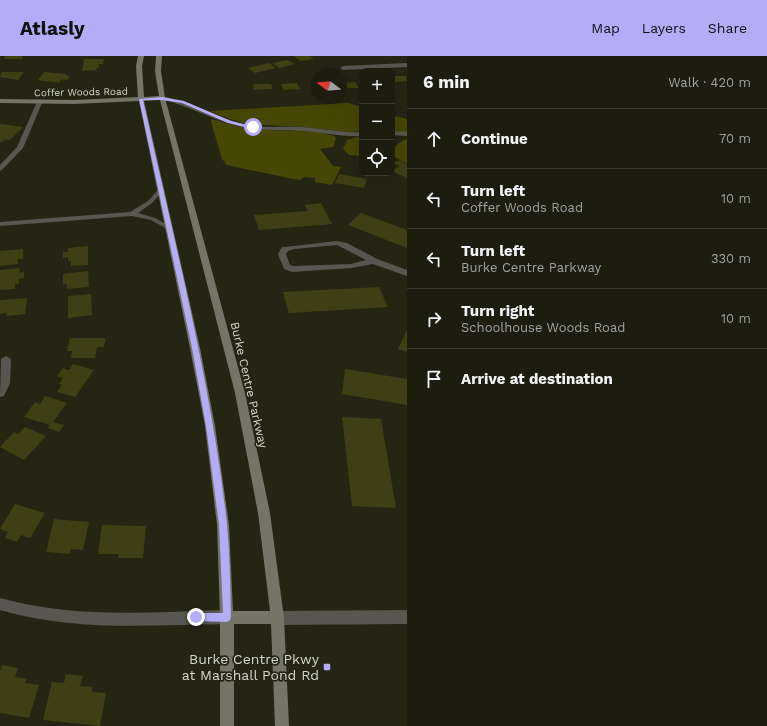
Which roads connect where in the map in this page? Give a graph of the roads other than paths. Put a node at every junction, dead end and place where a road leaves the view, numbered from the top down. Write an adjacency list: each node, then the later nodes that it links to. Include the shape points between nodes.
1 (141, 56): 6 (main road)
2 (159, 56): 5 (main road, Burke Centre Parkway, via 158,71)
3 (407, 65): 4 (street)
4 (343, 68)
5 (162, 98): 6 (main road, Coffer Woods Road); 10 (lane, via 183,102 241,125); 24 (main road, Burke Centre Parkway, via 240,393 264,513)
6 (141, 99): 8 (main road, Coffer Woods Road); 13 (main road)
7 (0, 101): 8 (main road, Coffer Woods Road)
8 (39, 103): 12 (lane, via 20,148)
9 (395, 133): 11 (lane)
10 (359, 134)
11 (407, 134)
12 (0, 169)
13 (160, 191): 14 (lane, via 150,202); 16 (main road)
14 (132, 214): 15 (lane); 16 (lane, via 153,219)
15 (0, 224)
16 (169, 228): 22 (main road, via 210,426 223,525)
17 (374, 261): 17 (street, via 344,245 337,244 294,247 285,249 282,254 287,267 292,269 351,266); 18 (street)
18 (407, 272)
19 (6, 359): 20 (street, via 5,383)
20 (0, 393)
21 (0, 604): 22 (street, via 47,615 89,619)
22 (227, 617): 24 (main road); 25 (main road)
23 (407, 617): 24 (street)
24 (277, 618): 26 (main road, Burke Centre Parkway)
25 (227, 726)
26 (282, 726)

